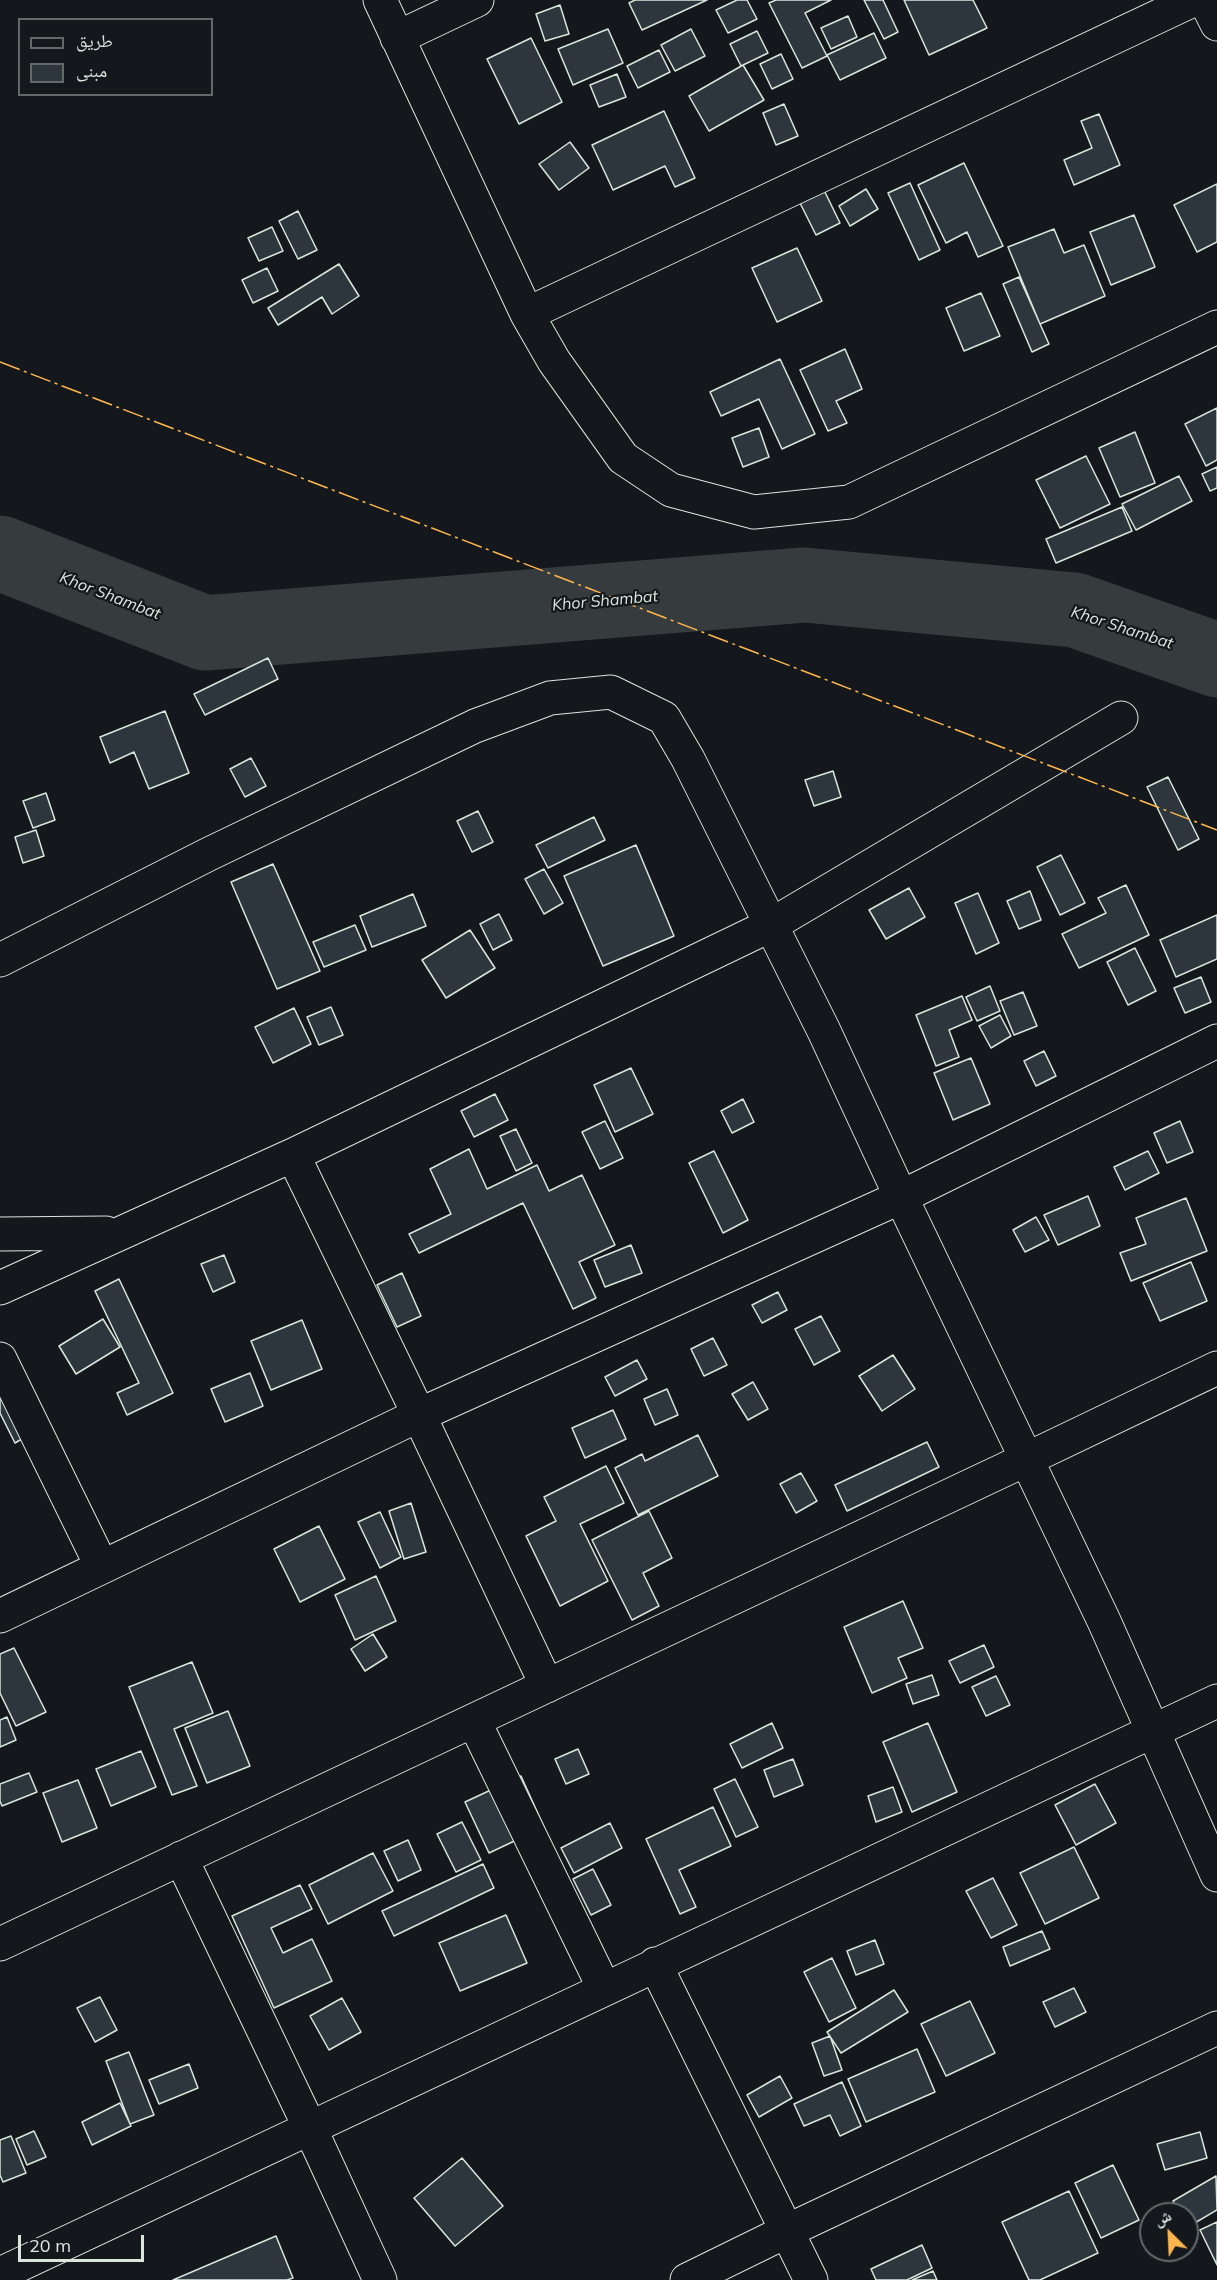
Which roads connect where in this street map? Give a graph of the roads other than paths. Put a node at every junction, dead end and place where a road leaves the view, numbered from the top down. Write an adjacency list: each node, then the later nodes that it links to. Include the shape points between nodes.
1 (380, 0): 6 (street)
2 (477, 0): 6 (street)
3 (1193, 0): 7 (street)
4 (1205, 0): 5 (street)
5 (1217, 24)
6 (397, 38): 7 (street)
7 (527, 314): 8 (street, via 554,361 623,458 671,490 754,512 849,502)
8 (1217, 327)
9 (1121, 718): 10 (street)
10 (771, 925): 11 (street, via 664,718 611,692 550,698 475,726 208,854); 13 (street); 14 (street)
11 (0, 960)
12 (1217, 1041): 14 (street)
13 (293, 1155): 15 (street); 20 (street)
14 (901, 1197): 20 (street); 21 (street)
15 (120, 1232): 16 (street); 17 (street)
16 (0, 1234)
17 (0, 1288)
18 (0, 1359): 22 (street)
19 (1217, 1368): 21 (street)
20 (419, 1415): 22 (street); 24 (street)
21 (1027, 1460): 24 (street); 27 (street)
22 (102, 1568): 23 (street)
23 (0, 1616)
24 (547, 1686): 26 (street)
25 (1217, 1701): 27 (street)
26 (474, 1721): 28 (street); 32 (street)
27 (1152, 1731): 29 (street); 31 (street)
28 (181, 1858): 30 (street); 34 (street)
29 (1217, 1875)
30 (0, 1944)
31 (655, 1964): 32 (street); 35 (street)
32 (604, 1988): 34 (street)
33 (1217, 2028): 35 (street)
34 (310, 2128): 36 (street); 37 (street)
35 (787, 2230): 38 (street); 39 (street)
36 (0, 2274)
37 (380, 2280)
38 (687, 2280)
39 (811, 2280)

